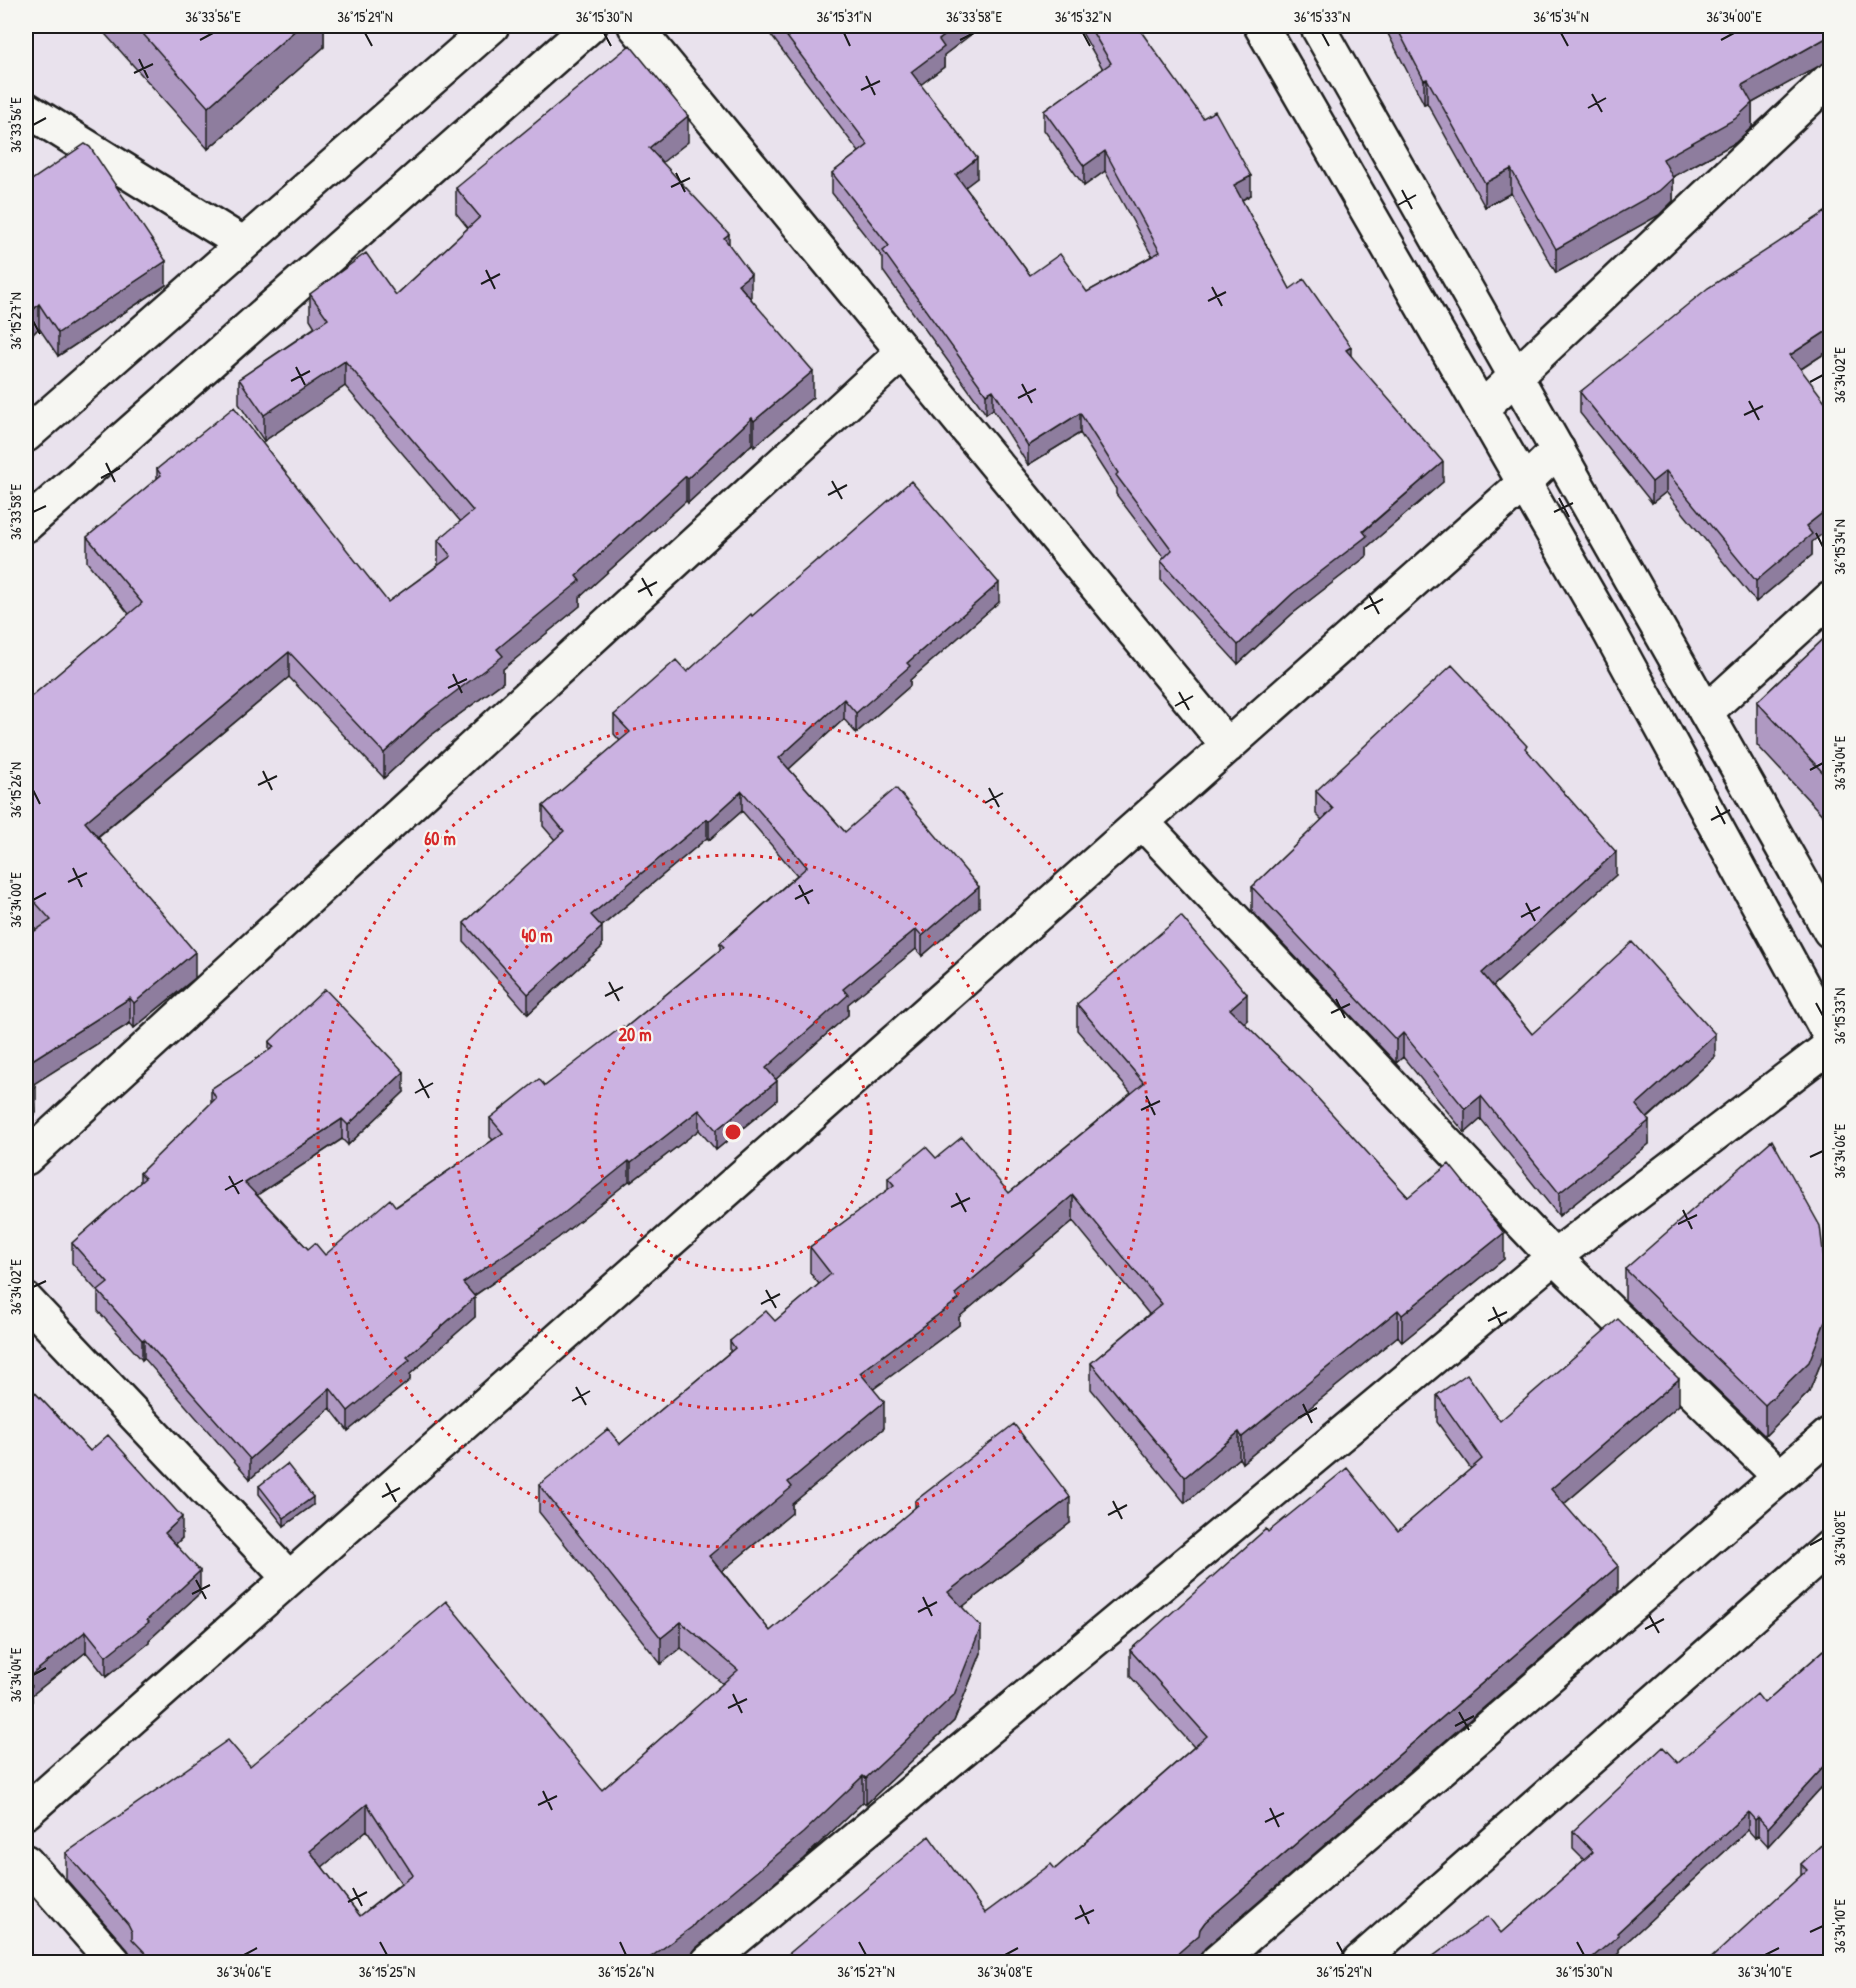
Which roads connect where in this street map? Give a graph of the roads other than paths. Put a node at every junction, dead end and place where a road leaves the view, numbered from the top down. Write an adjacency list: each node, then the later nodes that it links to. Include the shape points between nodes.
1 (492, 26): 8 (street)
2 (590, 26): 15 (street)
3 (635, 26): 9 (street)
4 (1261, 26): 11 (street)
5 (1317, 26): 10 (street)
6 (1830, 79): 10 (street)
7 (26, 108): 8 (street)
8 (242, 243): 12 (street)
9 (903, 352): 18 (street); 23 (street)
10 (1516, 377): 11 (street); 13 (street)
11 (1481, 409): 14 (street)
12 (26, 435)
13 (1558, 450): 14 (street); 17 (street)
14 (1524, 483): 18 (street); 21 (street)
15 (26, 525)
16 (1830, 599): 17 (street)
17 (1706, 712): 20 (street)
18 (1228, 746): 19 (street)
19 (1142, 822): 24 (street); 29 (street)
20 (1830, 931)
21 (1830, 1036)
22 (1830, 1046): 24 (street)
23 (26, 1158)
24 (1554, 1257): 27 (street); 33 (street)
25 (26, 1300): 29 (street)
26 (1830, 1434): 27 (street)
27 (1780, 1477): 34 (street)
28 (1830, 1547): 35 (street)
29 (290, 1578): 30 (street)
30 (26, 1812)
31 (26, 1862): 32 (street)
32 (114, 1962)
33 (708, 1962)
34 (1217, 1962)
35 (1359, 1962)

